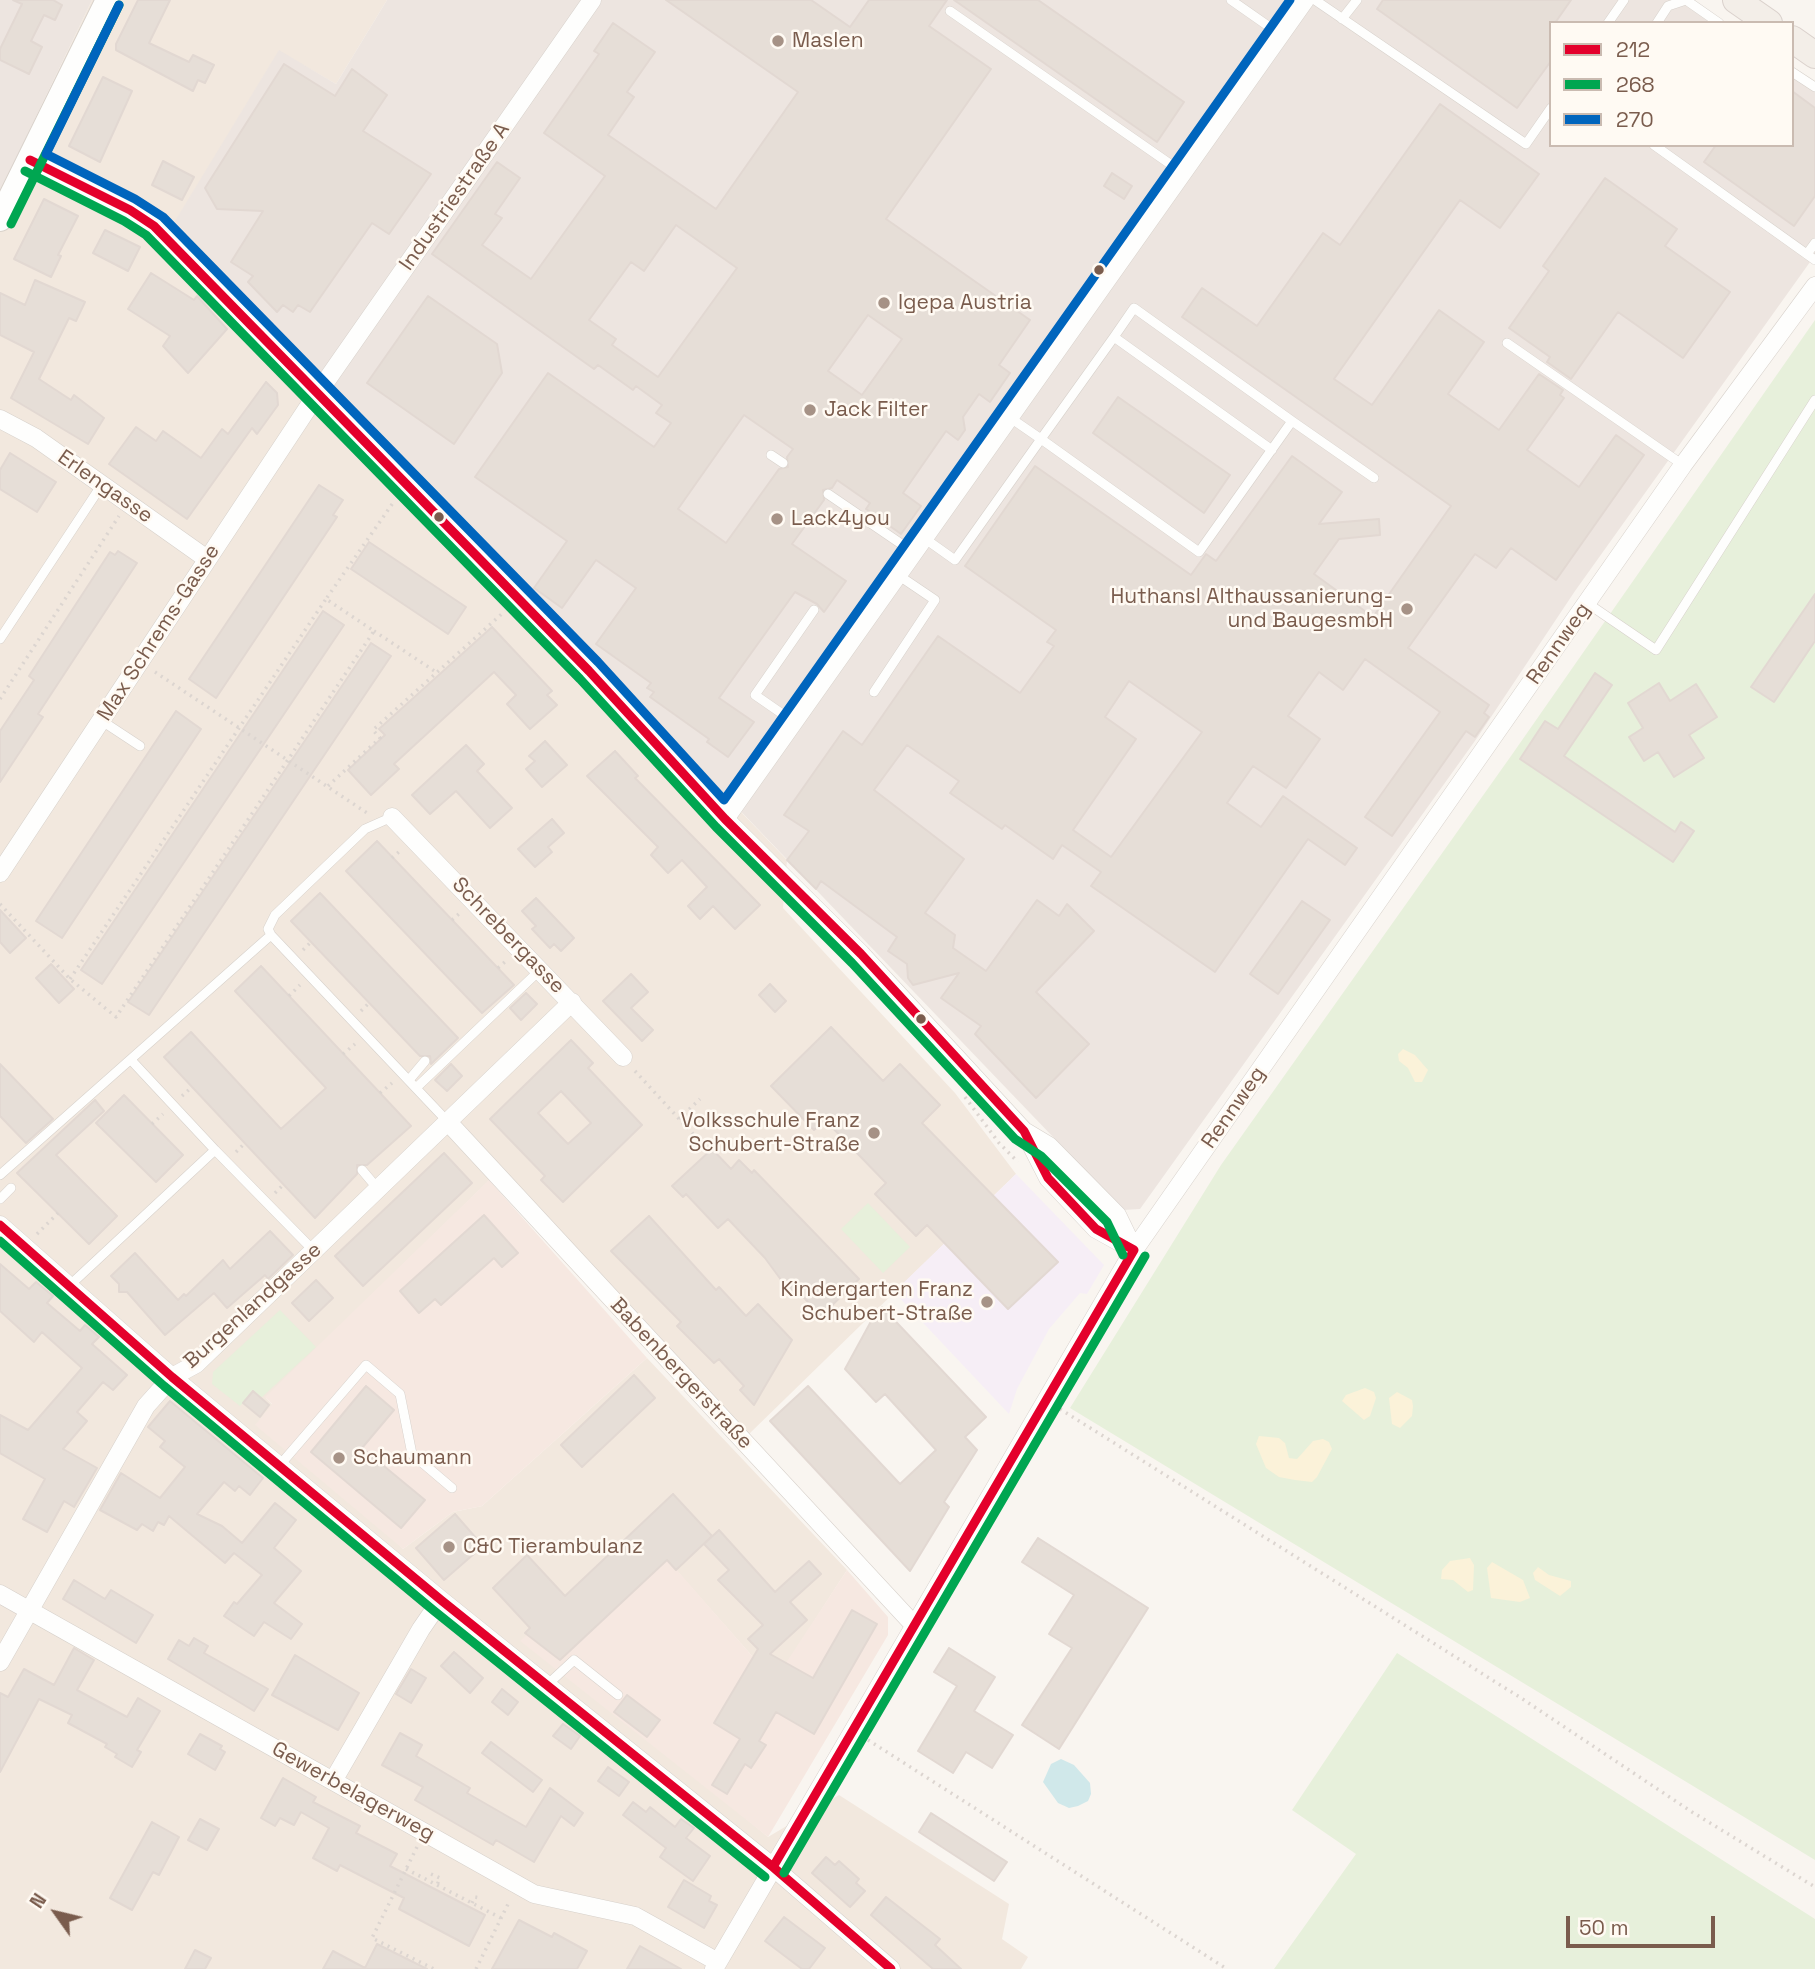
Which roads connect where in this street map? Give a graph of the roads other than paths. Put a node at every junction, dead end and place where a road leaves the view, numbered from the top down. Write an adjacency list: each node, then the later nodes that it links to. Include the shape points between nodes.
1 (108, 0): 22 (main road)
2 (592, 0): 30 (street, Industriestraße A)
3 (1231, 0): 15 (lane)
4 (1305, 0): 15 (street)
5 (1315, 0): 10 (lane)
6 (1357, 0): 10 (lane)
7 (1624, 0): 11 (lane)
8 (1736, 0): 14 (main road)
9 (950, 11): 23 (lane)
10 (1342, 19): 20 (lane, via 1526,144)
11 (1609, 21)
12 (1658, 21): 13 (lane, via 1668,6 1686,0)
13 (1716, 21)
14 (1766, 21)
15 (1281, 35): 23 (street)
16 (1794, 40): 17 (main road)
17 (1815, 55)
18 (1794, 73): 19 (lane)
19 (1815, 87)
20 (1549, 111)
21 (1657, 147): 26 (lane)
22 (30, 160): 24 (main road); 30 (street, via 154,226)
23 (1182, 173): 32 (street)
24 (0, 219)
25 (1815, 243): 26 (lane)
26 (1811, 257)
27 (1815, 286): 39 (street, Rennweg)
28 (1114, 337): 34 (lane, via 1134,308); 35 (lane); 36 (lane)
29 (1507, 343): 39 (lane)
30 (317, 394): 44 (street, Max Schrems-Gasse); 54 (street, via 589,671)
31 (1815, 400): 46 (lane, via 1656,650)
32 (1009, 417): 35 (lane); 43 (street)
33 (0, 419): 41 (street, Erlengasse, via 36,438)
34 (1292, 421): 36 (lane); 40 (lane)
35 (1041, 439): 36 (lane, via 1199,552); 43 (lane, via 956,560)
36 (1272, 450)
37 (771, 455): 38 (lane)
38 (783, 463)
39 (1683, 465): 46 (street, Rennweg)
40 (1374, 478)
41 (101, 485): 44 (street, Erlengasse); 48 (lane)
42 (828, 494): 43 (lane)
43 (919, 545): 45 (street)
44 (207, 559): 50 (street, Max Schrems-Gasse)
45 (898, 575): 49 (lane, via 935,600); 51 (street)
46 (1587, 603): 73 (street, Rennweg)
47 (814, 610): 51 (lane, via 755,695)
48 (0, 639)
49 (874, 692)
50 (102, 721): 52 (lane); 55 (street, Max Schrems-Gasse)
51 (793, 722): 54 (street)
52 (140, 746)
53 (392, 817): 56 (lane, via 365,829 275,915 268,929); 57 (street, Schrebergasse)
54 (725, 819): 65 (street, via 861,954)
55 (0, 873)
56 (271, 935): 60 (lane); 62 (lane)
57 (541, 969): 58 (street, Schrebergasse); 63 (lane)
58 (572, 1002): 59 (street, Schrebergasse); 64 (street, Burgenlandgasse)
59 (623, 1057)
60 (131, 1060): 66 (lane); 68 (lane)
61 (425, 1061): 62 (lane)
62 (409, 1080): 63 (lane)
63 (416, 1088): 64 (lane)
64 (448, 1122): 70 (street, Burgenlandgasse); 82 (street, Babenbergerstraße)
65 (1024, 1131): 73 (street, via 1049,1146 1117,1215); 73 (street, via 1048,1178 1096,1229)
66 (215, 1150): 74 (lane); 75 (lane)
67 (362, 1170): 70 (lane)
68 (0, 1175)
69 (11, 1188): 71 (lane)
70 (378, 1189): 74 (street, Burgenlandgasse)
71 (0, 1199)
72 (0, 1225): 75 (street)
73 (1134, 1250): 82 (street, Rennweg, via 1054,1406)
74 (314, 1251): 76 (street, Burgenlandgasse, via 196,1364)
75 (69, 1286): 76 (street)
76 (172, 1377): 77 (street); 81 (street, Burgenlandgasse, via 146,1406)
77 (279, 1466): 78 (lane, via 366,1365 400,1394 412,1454); 80 (street)
78 (452, 1488)
79 (0, 1594): 81 (street, Gewerbelagerweg)
80 (441, 1600): 84 (street); 86 (street)
81 (28, 1610): 83 (street, Burgenlandgasse); 86 (street, Gewerbelagerweg)
82 (914, 1625): 87 (street, Rennweg)
83 (0, 1662)
84 (547, 1685): 85 (lane, via 574,1660); 87 (street)
85 (618, 1695)
86 (333, 1781): 88 (street, Gewerbelagerweg, via 534,1894 635,1916)
87 (773, 1867): 88 (street, Rennweg); 89 (street)
88 (716, 1965)
89 (891, 1969)

